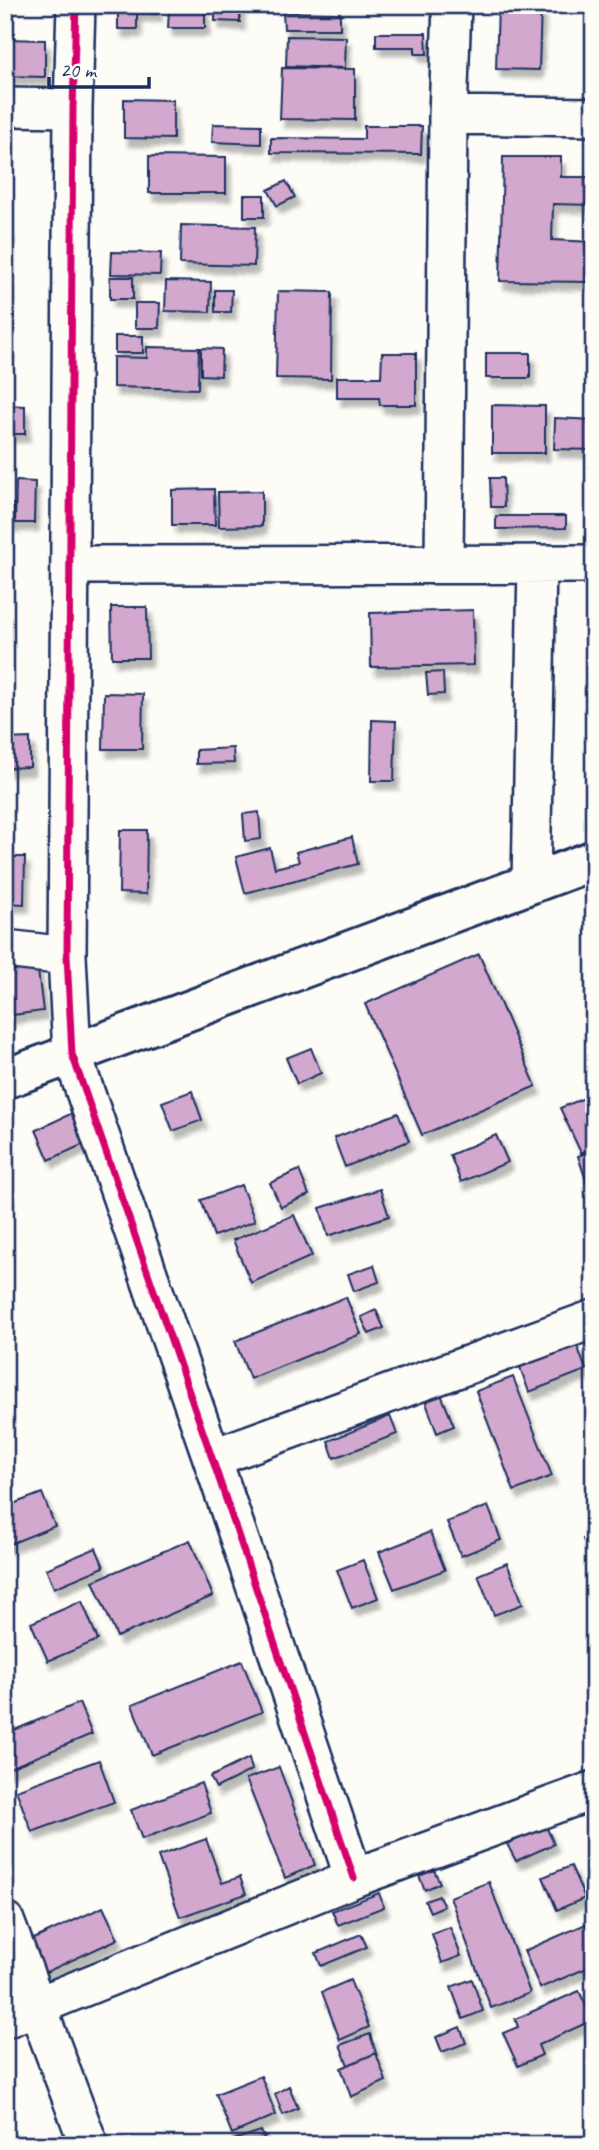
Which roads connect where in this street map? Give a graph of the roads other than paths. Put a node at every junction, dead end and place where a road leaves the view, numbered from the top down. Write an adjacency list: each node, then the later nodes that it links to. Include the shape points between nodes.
1 (76, 5): 4 (street)
2 (452, 5): 5 (street)
3 (5, 107): 4 (street)
4 (73, 108): 10 (street)
5 (448, 115): 6 (street); 7 (street)
6 (594, 117)
7 (444, 564): 8 (street); 10 (street)
8 (537, 564): 9 (street); 12 (street)
9 (594, 564)
10 (71, 565): 14 (street)
11 (594, 860): 12 (street)
12 (531, 883): 15 (street)
13 (5, 949): 14 (street)
14 (67, 956): 15 (street)
15 (72, 1054): 16 (street); 18 (street)
16 (5, 1079)
17 (594, 1319): 18 (street)
18 (212, 1458): 20 (street)
19 (594, 1790): 20 (street)
20 (354, 1878): 22 (street)
21 (5, 1921): 22 (street)
22 (21, 2013): 23 (street)
23 (89, 2145)

